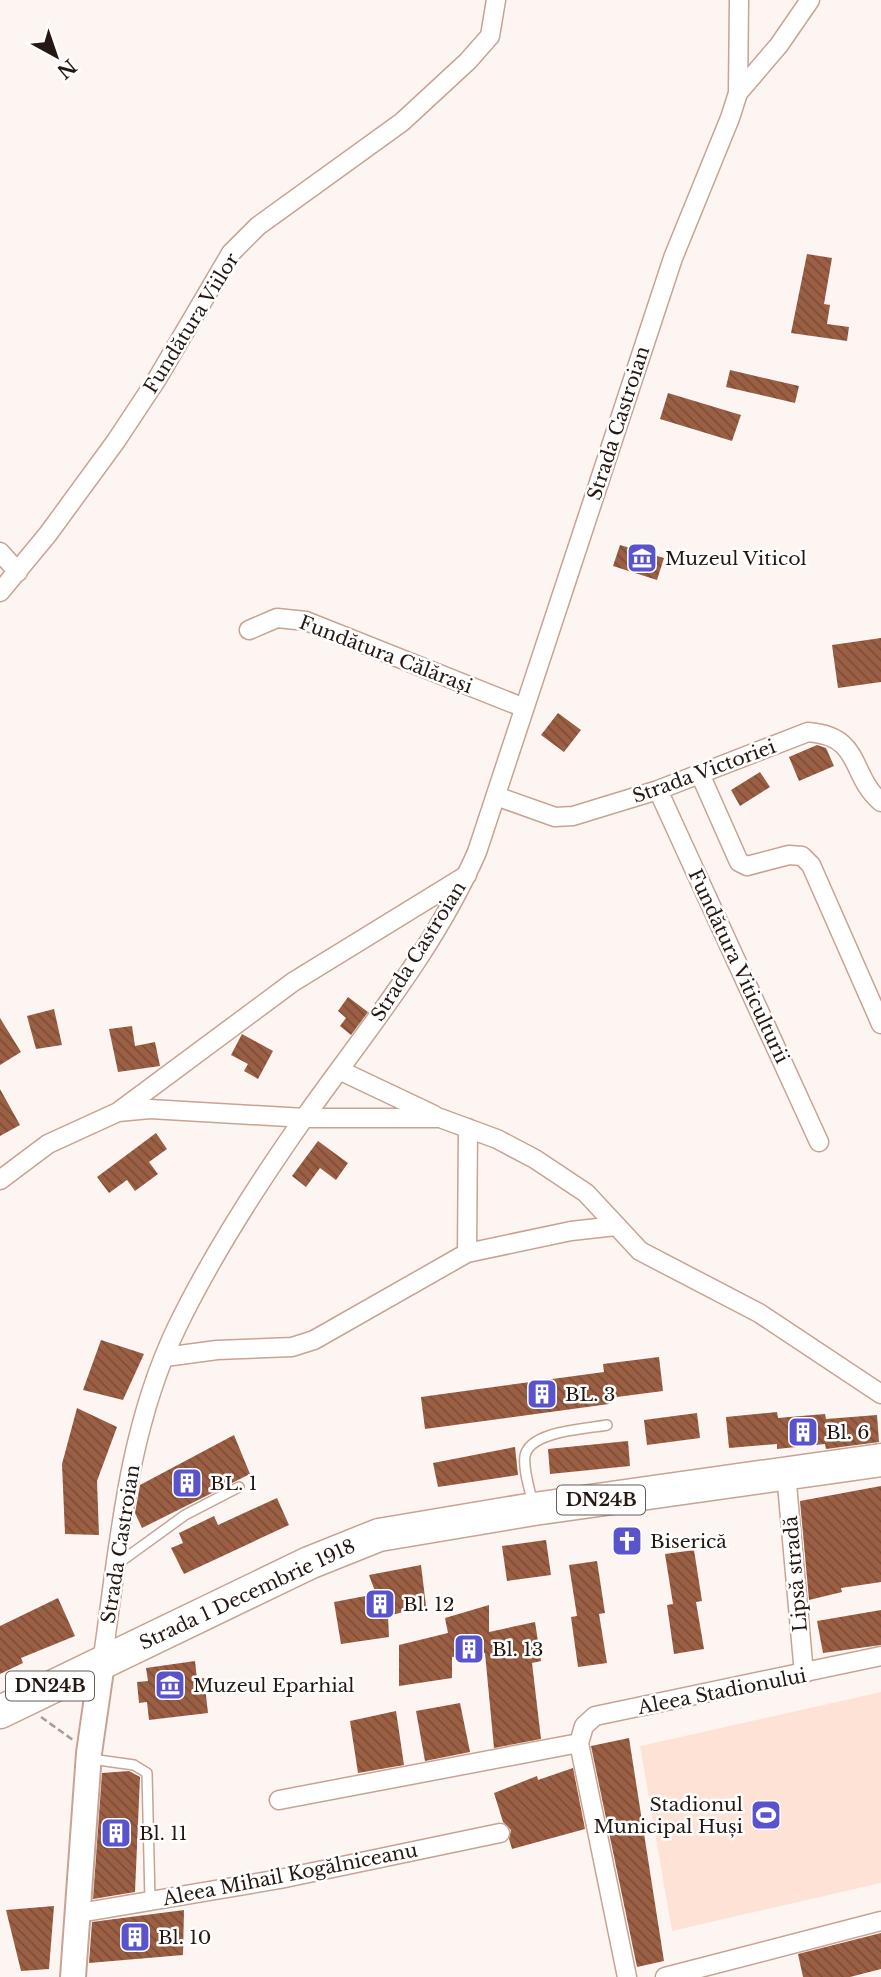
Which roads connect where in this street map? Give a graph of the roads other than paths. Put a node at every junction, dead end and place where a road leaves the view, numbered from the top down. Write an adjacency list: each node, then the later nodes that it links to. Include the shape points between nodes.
1 (496, 0): 6 (street, Fundătura Viilor, via 490,36 468,61 402,122 258,226 231,253 116,441)
2 (739, 0): 4 (street)
3 (810, 0): 4 (street)
4 (738, 93): 9 (street, Strada Castroian, via 673,258)
5 (0, 552): 6 (street)
6 (18, 572): 7 (street, Fundătura Viilor)
7 (0, 592)
8 (248, 630): 9 (street, Fundătura Călărași, via 277,618 306,621)
9 (522, 707): 12 (street, Strada Castroian)
10 (700, 774): 11 (street, Strada Victoriei); 13 (street, Strada Victoriei, via 808,732 829,734 845,745); 15 (street, via 739,862 747,866 789,855 802,856 811,865)
11 (658, 789): 12 (street, Strada Victoriei, via 573,816 555,817); 21 (street, Fundătura Viticulturii)
12 (496, 796): 14 (street, Strada Castroian)
13 (881, 802)
14 (467, 875): 16 (street, Strada Castroian, via 431,939); 17 (street, via 293,982)
15 (881, 1024)
16 (339, 1070): 18 (street, Strada Castroian); 19 (street)
17 (118, 1112): 18 (street, via 150,1109); 22 (street)
18 (305, 1118): 19 (street); 26 (street, Strada Castroian, via 219,1252)
19 (440, 1118): 20 (street)
20 (468, 1128): 24 (street, via 497,1139 570,1181); 25 (street)
21 (819, 1142)
22 (8, 1163): 23 (street)
23 (0, 1180)
24 (616, 1226): 25 (street); 27 (street, via 657,1262 759,1313)
25 (467, 1253): 26 (street, via 314,1340)
26 (165, 1357): 33 (street, Strada Castroian, via 136,1445)
27 (881, 1394)
28 (607, 1424): 32 (lane, via 540,1437 527,1450 524,1459)
29 (881, 1460): 30 (highway, Strada 1 Decembrie 1918 / DN24B)
30 (786, 1473): 32 (highway, Strada 1 Decembrie 1918 / DN24B); 36 (street, Lipsă stradă)
31 (239, 1487): 33 (lane, via 185,1515)
32 (534, 1509): 35 (highway, Strada 1 Decembrie 1918 / DN24B, via 417,1527 348,1546)
33 (114, 1567): 35 (street, Strada Castroian)
34 (881, 1656): 36 (street, Aleea Stadionului)
35 (102, 1663): 37 (highway, Strada 1 Decembrie 1918 / DN24B); 39 (main road)
36 (804, 1674): 38 (street, Aleea Stadionului, via 595,1716 584,1726)
37 (0, 1712)
38 (579, 1743): 40 (street); 46 (street)
39 (89, 1756): 42 (lane, via 134,1765 147,1773); 43 (main road)
40 (279, 1800)
41 (500, 1833): 42 (street, Aleea Mihail Kogălniceanu)
42 (150, 1901): 43 (street, Aleea Mihail Kogălniceanu)
43 (79, 1913): 45 (main road)
44 (881, 1921): 47 (street)
45 (73, 1977)
46 (627, 1977)
47 (665, 1977)

